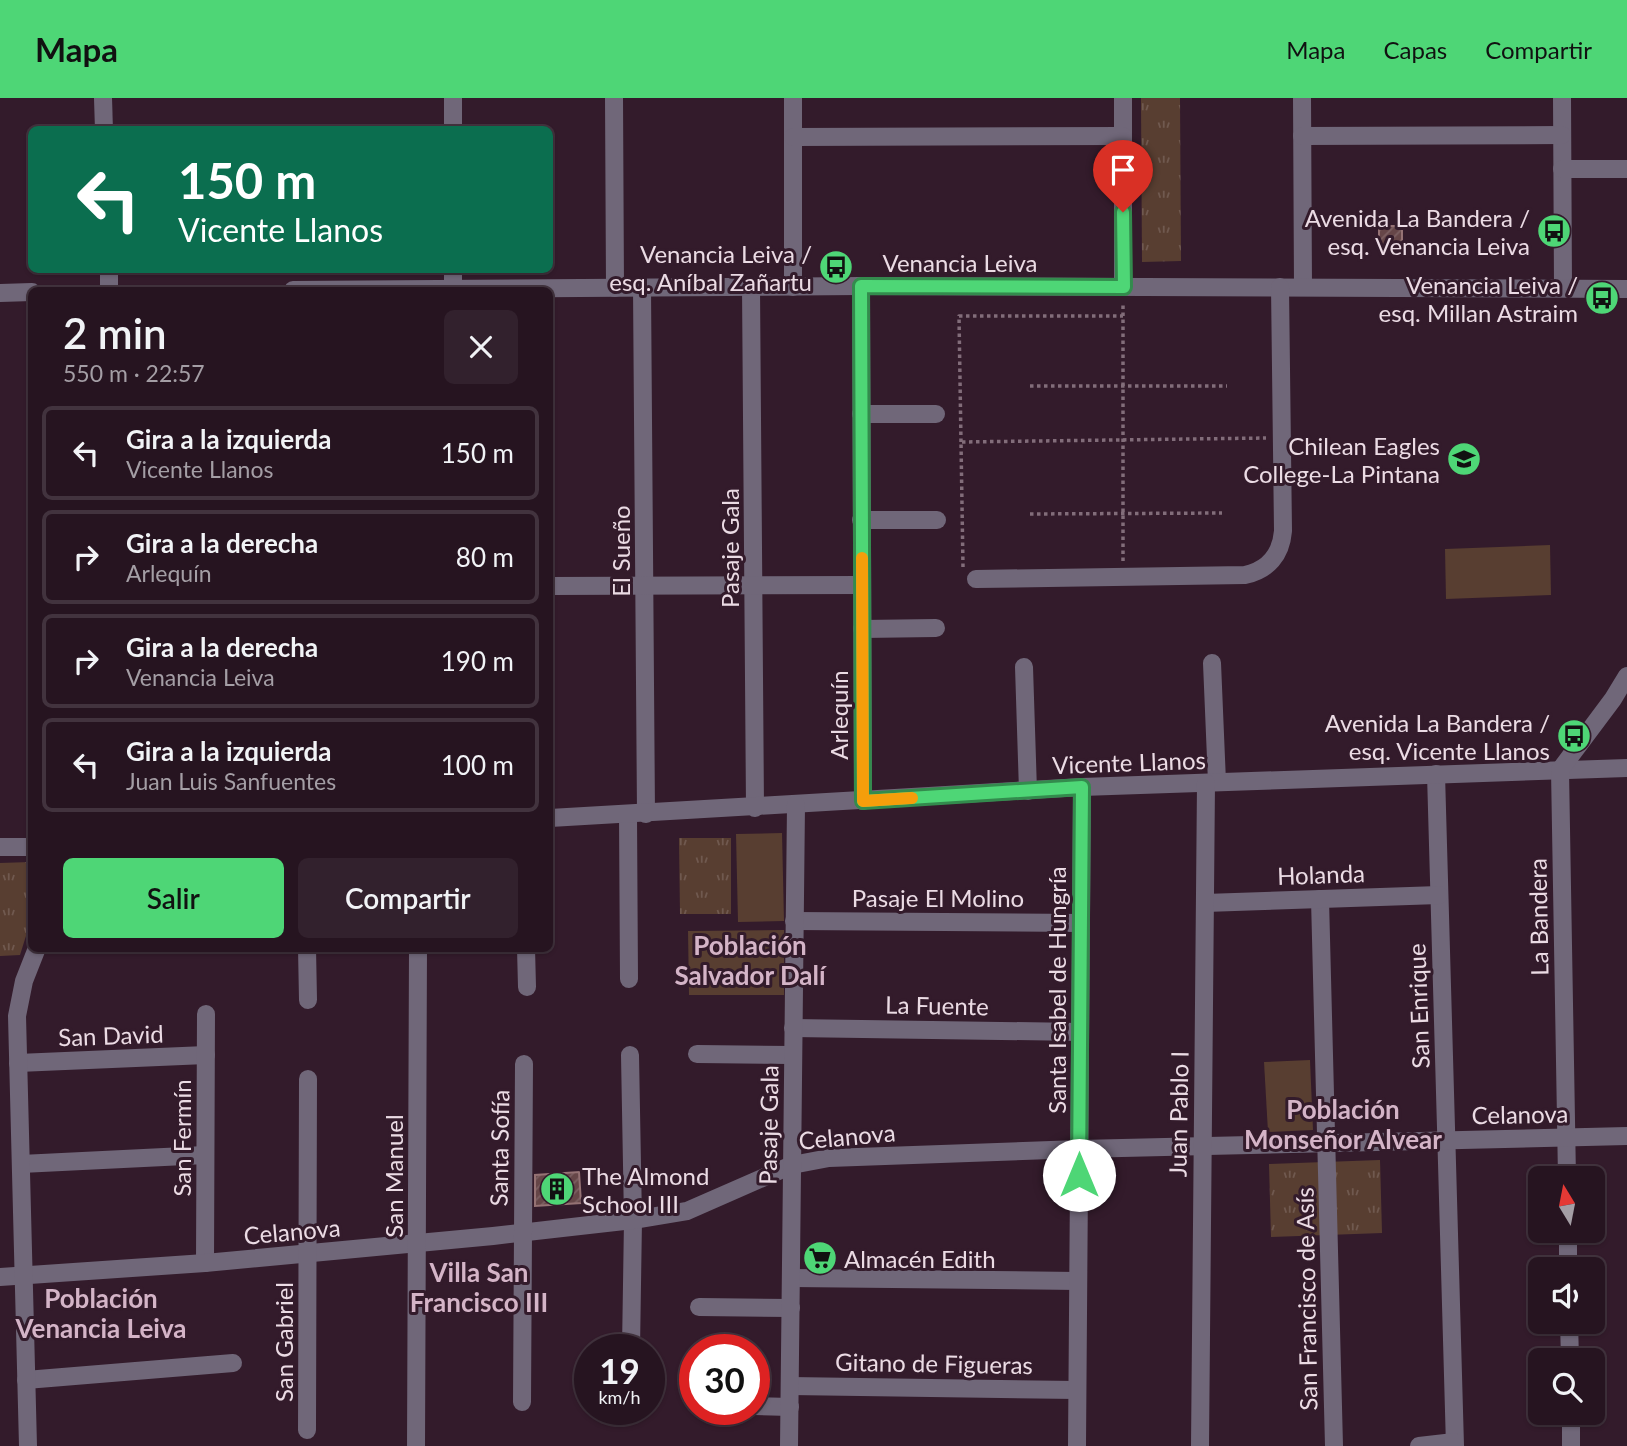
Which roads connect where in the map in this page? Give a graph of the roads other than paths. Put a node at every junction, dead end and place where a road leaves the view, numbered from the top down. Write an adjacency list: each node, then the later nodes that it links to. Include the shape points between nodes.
1 (103, 98): 8 (street)
2 (453, 98): 9 (street)
3 (614, 98): 22 (street)
4 (793, 98): 13 (street)
5 (1123, 98): 11 (street)
6 (1302, 98): 12 (street)
7 (1562, 98): 10 (street)
8 (104, 126)
9 (453, 126)
10 (1562, 135): 12 (street); 14 (street)
11 (1123, 136): 13 (street); 19 (street)
12 (1302, 136): 21 (street)
13 (793, 137): 18 (street)
14 (1562, 169): 15 (street); 24 (street)
15 (1627, 169)
16 (861, 286): 18 (street, Venancia Leiva); 19 (street, Venancia Leiva); 29 (street, Arlequín)
17 (751, 287): 18 (street, Venancia Leiva); 23 (street, Venancia Leiva); 34 (street, Pasaje Gala)
18 (793, 287)
19 (1124, 287): 20 (street, Venancia Leiva)
20 (1280, 287): 21 (street, Venancia Leiva); 33 (street, via 1282,541 1268,565 1245,575)
21 (1303, 287): 24 (street, Venancia Leiva)
22 (615, 288): 23 (street, Venancia Leiva); 26 (street, Venancia Leiva)
23 (642, 288): 37 (street, El Sueño)
24 (1563, 288): 25 (street, Venancia Leiva)
25 (1627, 289)
26 (553, 290)
27 (28, 292): 28 (street)
28 (0, 293)
29 (861, 414): 30 (street); 31 (street, Arlequín)
30 (936, 414)
31 (861, 520): 32 (street); 35 (street, Arlequín)
32 (937, 520)
33 (976, 579)
34 (753, 585): 35 (street); 37 (street); 51 (street, Pasaje Gala)
35 (862, 585): 39 (street, Arlequín)
36 (553, 586): 37 (street)
37 (645, 586): 52 (street, El Sueño)
38 (936, 628): 39 (street)
39 (862, 629): 49 (street, Arlequín)
40 (1212, 663): 46 (street, Juan Pablo I)
41 (1024, 667): 48 (street)
42 (1627, 676): 44 (street)
43 (1627, 768): 44 (street, Vicente Llanos)
44 (1560, 770): 45 (street, Vicente Llanos); 79 (street, La Bandera)
45 (1436, 774): 46 (street, Vicente Llanos); 56 (street, San Enrique)
46 (1211, 782): 47 (street, Vicente Llanos); 58 (street, Juan Pablo I)
47 (1082, 787): 48 (street, Vicente Llanos); 60 (street, Santa Isabel de Hungría)
48 (1028, 791): 49 (street, Vicente Llanos)
49 (863, 801): 50 (street, Vicente Llanos)
50 (796, 805): 51 (street, Vicente Llanos); 59 (street, Pasaje Gala)
51 (755, 807): 52 (street, Vicente Llanos)
52 (637, 814): 53 (street, Vicente Llanos); 65 (street, El Sueño)
53 (553, 818)
54 (0, 847): 55 (street)
55 (28, 847)
56 (1439, 895): 57 (street, Holanda); 80 (street, San Enrique)
57 (1320, 899): 58 (street, Holanda); 81 (street, San Francisco de Asís)
58 (1205, 903): 82 (street, Juan Pablo I)
59 (794, 920): 60 (street, Pasaje El Molino); 69 (street, Pasaje Gala)
60 (1081, 923): 70 (street, Santa Isabel de Hungría)
61 (35, 952): 75 (street, via 19,1000)
62 (307, 952): 67 (street)
63 (418, 952): 90 (street, San Manuel)
64 (526, 952): 66 (street)
65 (629, 979)
66 (527, 987)
67 (308, 1000)
68 (206, 1014): 72 (street, San Fermín)
69 (793, 1028): 70 (street, La Fuente); 74 (street, Pasaje Gala)
70 (1080, 1032): 83 (street, Santa Isabel de Hungría)
71 (697, 1054): 74 (street)
72 (206, 1055): 75 (street, San David); 84 (street, San Fermín)
73 (630, 1055): 88 (street)
74 (793, 1055): 86 (street, Pasaje Gala)
75 (18, 1063): 85 (street)
76 (524, 1064): 89 (street, Santa Sofía)
77 (308, 1079): 91 (street, San Gabriel)
78 (1627, 1136): 79 (street, Celanova)
79 (1566, 1138): 80 (street, Celanova); 87 (street, La Bandera)
80 (1446, 1140): 81 (street, Celanova); 109 (street, San Enrique)
81 (1326, 1143): 82 (street, Celanova); 115 (street, San Francisco de Asís)
82 (1203, 1146): 83 (street, Celanova); 114 (street, Juan Pablo I)
83 (1079, 1149): 86 (street, Celanova, via 829,1158); 96 (street, Santa Isabel de Hungría)
84 (205, 1155): 85 (street); 92 (street, San Fermín)
85 (20, 1164): 94 (street)
86 (792, 1166): 88 (street, Celanova, via 699,1207); 95 (street, Pasaje Gala)
87 (1567, 1166)
88 (633, 1220): 89 (street, Celanova); 99 (street)
89 (522, 1233): 90 (street, Celanova); 104 (street, Santa Sofía)
90 (417, 1244): 91 (street, Celanova); 111 (street, San Manuel)
91 (307, 1254): 92 (street, Celanova); 108 (street, San Gabriel)
92 (205, 1263): 94 (street, Celanova)
93 (0, 1277): 94 (street, Celanova)
94 (23, 1277): 101 (street)
95 (791, 1278): 96 (street); 98 (street, Pasaje Gala)
96 (1078, 1281): 103 (street, Santa Isabel de Hungría)
97 (699, 1307): 98 (street)
98 (791, 1307): 102 (street, Pasaje Gala)
99 (631, 1334)
100 (233, 1363): 101 (street)
101 (26, 1380): 110 (street)
102 (790, 1386): 103 (street, Gitano de Figueras); 106 (street, Pasaje Gala)
103 (1077, 1390): 113 (street, Santa Isabel de Hungría)
104 (522, 1402)
105 (770, 1406): 106 (street)
106 (790, 1407): 112 (street, Pasaje Gala)
107 (1571, 1425): 117 (street)
108 (307, 1430)
109 (1455, 1444): 116 (street)
110 (28, 1446)
111 (416, 1446)
112 (789, 1446)
113 (1077, 1446)
114 (1200, 1446)
115 (1334, 1446)
116 (1419, 1446)
117 (1572, 1446)

